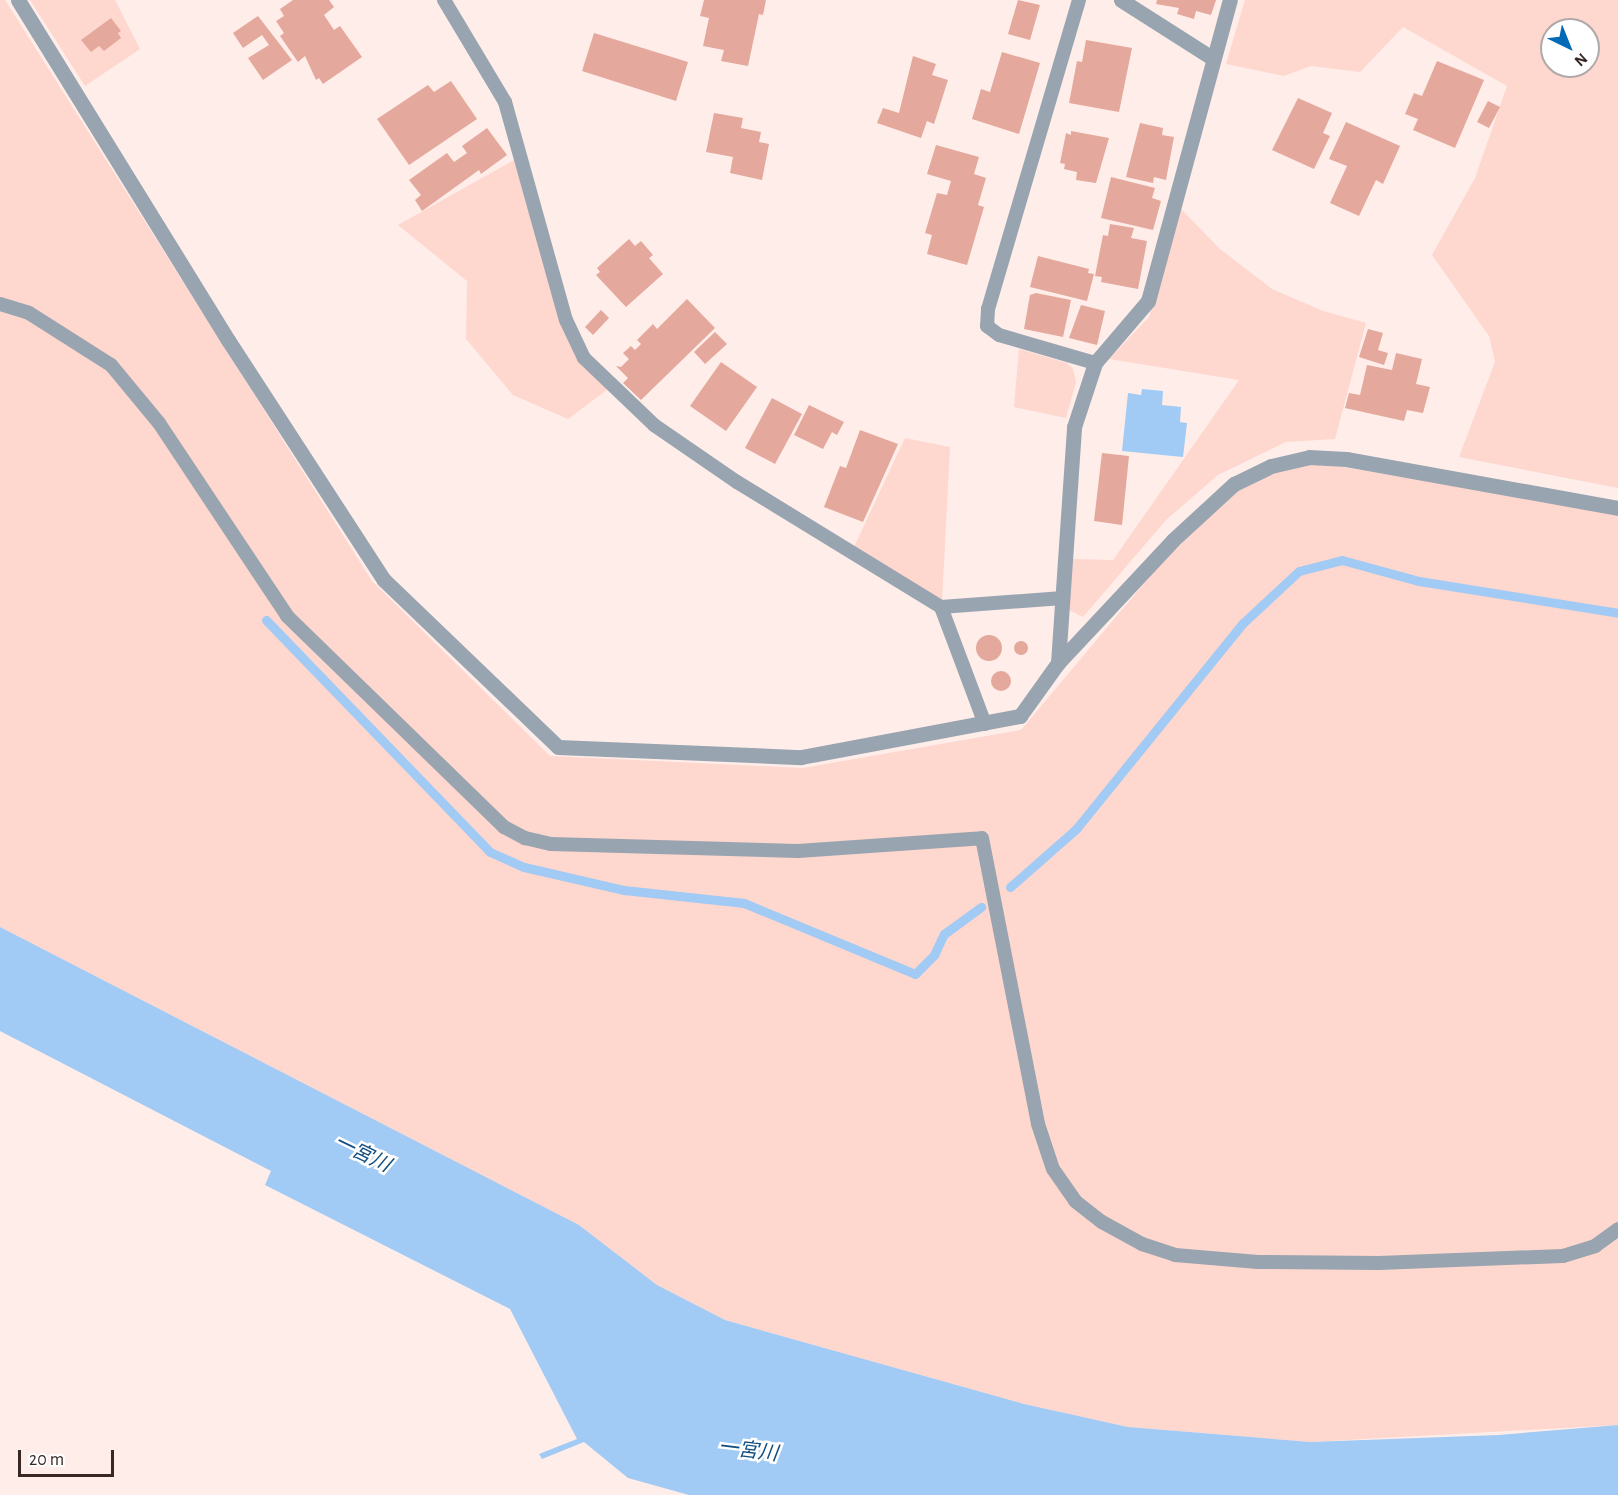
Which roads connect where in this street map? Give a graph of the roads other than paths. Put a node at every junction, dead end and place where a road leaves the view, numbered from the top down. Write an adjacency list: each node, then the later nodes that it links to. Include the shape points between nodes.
1 (18, 0): 13 (street, via 228,340 384,580 558,747 801,757)
2 (444, 0): 11 (lane, via 505,102 566,320 584,358 654,425 737,482)
3 (1079, 0): 8 (lane, via 988,309 987,326 999,335)
4 (1121, 0): 6 (street)
5 (1230, 0): 6 (street)
6 (1212, 58): 8 (street, via 1148,301)
7 (0, 304): 14 (lane, via 29,313 111,365 159,423 287,616 504,827 525,838 551,844 798,851 982,838 1038,1124 1053,1169 1075,1201 1102,1222 1142,1244 1175,1255 1302,1263 1563,1256 1595,1246)
8 (1095, 363): 10 (street, via 1074,427)
9 (1618, 508): 12 (street, via 1346,459 1309,457 1271,466 1234,484 1173,540)
10 (1063, 598): 11 (lane); 12 (street)
11 (941, 607): 13 (lane)
12 (1058, 663): 13 (street, via 1020,716)
13 (985, 724)
14 (1618, 1229)

